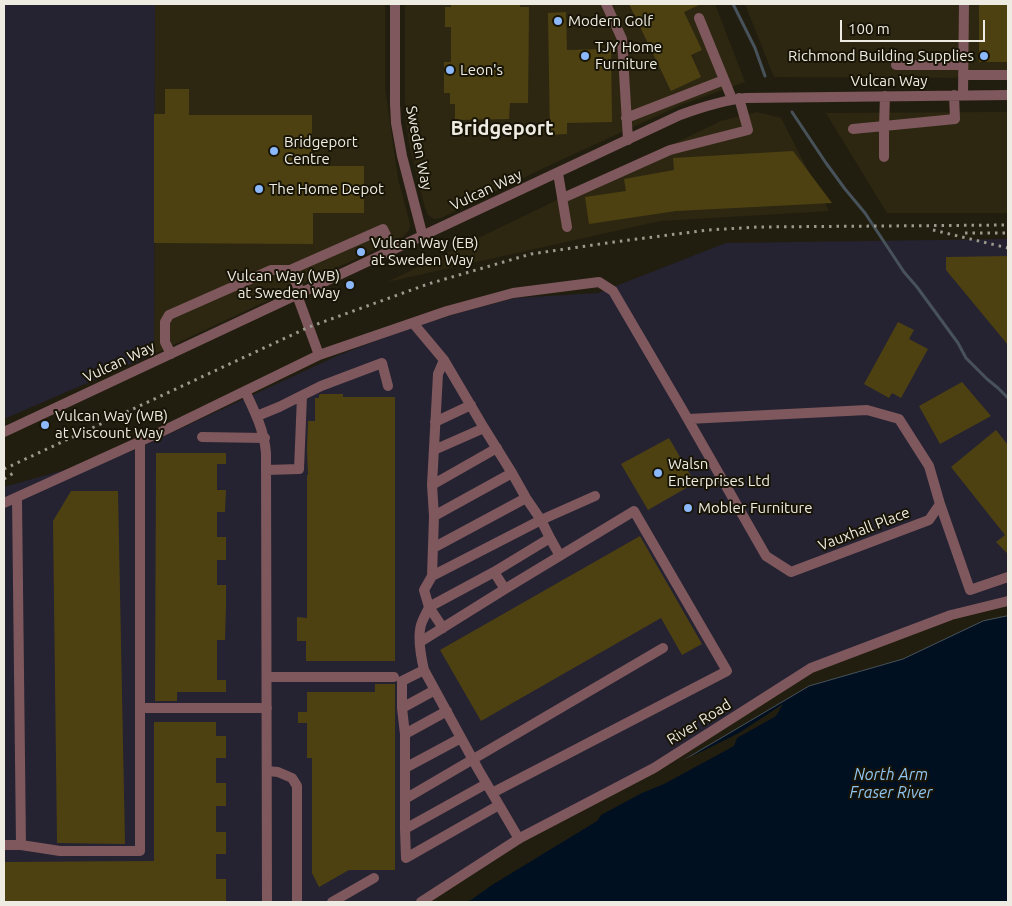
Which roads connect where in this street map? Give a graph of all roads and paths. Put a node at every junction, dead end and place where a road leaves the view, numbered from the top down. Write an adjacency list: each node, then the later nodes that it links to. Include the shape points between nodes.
1 (395, 4): 21 (street, Sweden Way, via 396,123)
2 (606, 4): 13 (street, via 622,40)
3 (964, 4): 6 (street)
4 (699, 18): 8 (street)
5 (896, 65): 6 (street)
6 (963, 70): 7 (street); 9 (street)
7 (1007, 75)
8 (724, 80): 12 (street); 13 (street)
9 (958, 95): 10 (street, Vulcan Way); 11 (street, Vulcan Way); 14 (street, via 955,119)
10 (1008, 95)
11 (885, 96): 12 (street, Vulcan Way); 14 (street)
12 (736, 99): 16 (street, Vulcan Way, via 696,110); 19 (street, via 748,130 670,150)
13 (626, 118): 16 (street)
14 (884, 126): 15 (street); 17 (street)
15 (853, 129)
16 (628, 140): 18 (street, Vulcan Way)
17 (884, 157)
18 (558, 173): 19 (street); 21 (street, Vulcan Way)
19 (563, 198): 20 (street)
20 (568, 226)
21 (423, 236): 22 (street, Vulcan Way)
22 (393, 250): 23 (street, via 383,229); 24 (street, Vulcan Way)
23 (290, 270): 24 (street); 26 (street, via 271,270 169,315 165,342)
24 (299, 294): 26 (street, Vulcan Way); 27 (street)
25 (413, 323): 27 (street); 28 (street); 34 (street, Vauxhall Place, via 513,293 599,282 613,291)
26 (171, 354): 37 (street, Vulcan Way)
27 (319, 355): 30 (street)
28 (444, 360): 32 (street); 35 (street, via 438,374)
29 (388, 386): 31 (street, via 382,363)
30 (245, 391): 33 (street); 40 (street)
31 (302, 396): 33 (street); 43 (street, via 299,469)
32 (471, 405): 35 (street); 36 (street)
33 (257, 416): 39 (street)
34 (688, 419): 50 (street, via 868,410 899,419 929,466); 50 (street, Vauxhall Place, via 766,556 791,572 929,520)
35 (435, 422): 42 (street)
36 (484, 428): 41 (street); 42 (street)
37 (4, 429)
38 (202, 437): 39 (street)
39 (265, 438): 43 (street)
40 (140, 442): 47 (street); 69 (street)
41 (497, 448): 44 (street); 45 (street)
42 (434, 450): 45 (street)
43 (266, 470): 66 (street)
44 (512, 473): 48 (street); 51 (street)
45 (432, 485): 51 (street)
46 (595, 496): 52 (street)
47 (16, 498): 49 (street); 84 (street)
48 (526, 498): 52 (street); 54 (street)
49 (4, 504)
50 (940, 504): 58 (street, via 970,590)
51 (434, 516): 54 (street)
52 (541, 520): 53 (street); 57 (street)
53 (550, 538): 55 (street); 56 (street)
54 (432, 548): 57 (street)
55 (560, 556): 59 (street); 78 (street, via 634,511 727,672)
56 (494, 572): 59 (street); 61 (street)
57 (432, 576): 61 (street, via 424,590)
58 (1008, 577)
59 (504, 589): 62 (street)
60 (1008, 601): 82 (street, River Road, via 951,615 811,668 654,768)
61 (429, 607): 62 (street); 63 (street, via 422,622)
62 (443, 628): 63 (street)
63 (420, 642): 65 (street)
64 (663, 648): 75 (street)
65 (424, 670): 68 (street); 71 (street, via 402,681)
66 (267, 677): 67 (street); 70 (street)
67 (394, 677)
68 (435, 690): 71 (street); 72 (street)
69 (140, 708): 70 (street); 84 (street, via 140,851 60,851)
70 (267, 708): 77 (street)
71 (402, 708): 73 (street)
72 (447, 712): 73 (street); 74 (street)
73 (405, 734): 76 (street)
74 (461, 738): 75 (street); 76 (street)
75 (473, 759): 78 (street); 79 (street)
76 (405, 768): 79 (street)
77 (267, 771): 86 (street); 87 (street, via 292,778 297,786)
78 (489, 789): 80 (street); 81 (street)
79 (405, 799): 81 (street)
80 (499, 805): 81 (street, via 406,858); 82 (street)
81 (405, 829)
82 (519, 839): 89 (street, River Road)
83 (4, 845): 84 (street)
84 (21, 845)
85 (374, 878): 88 (street)
86 (267, 902)
87 (297, 902)
88 (332, 902)
89 (421, 902)

